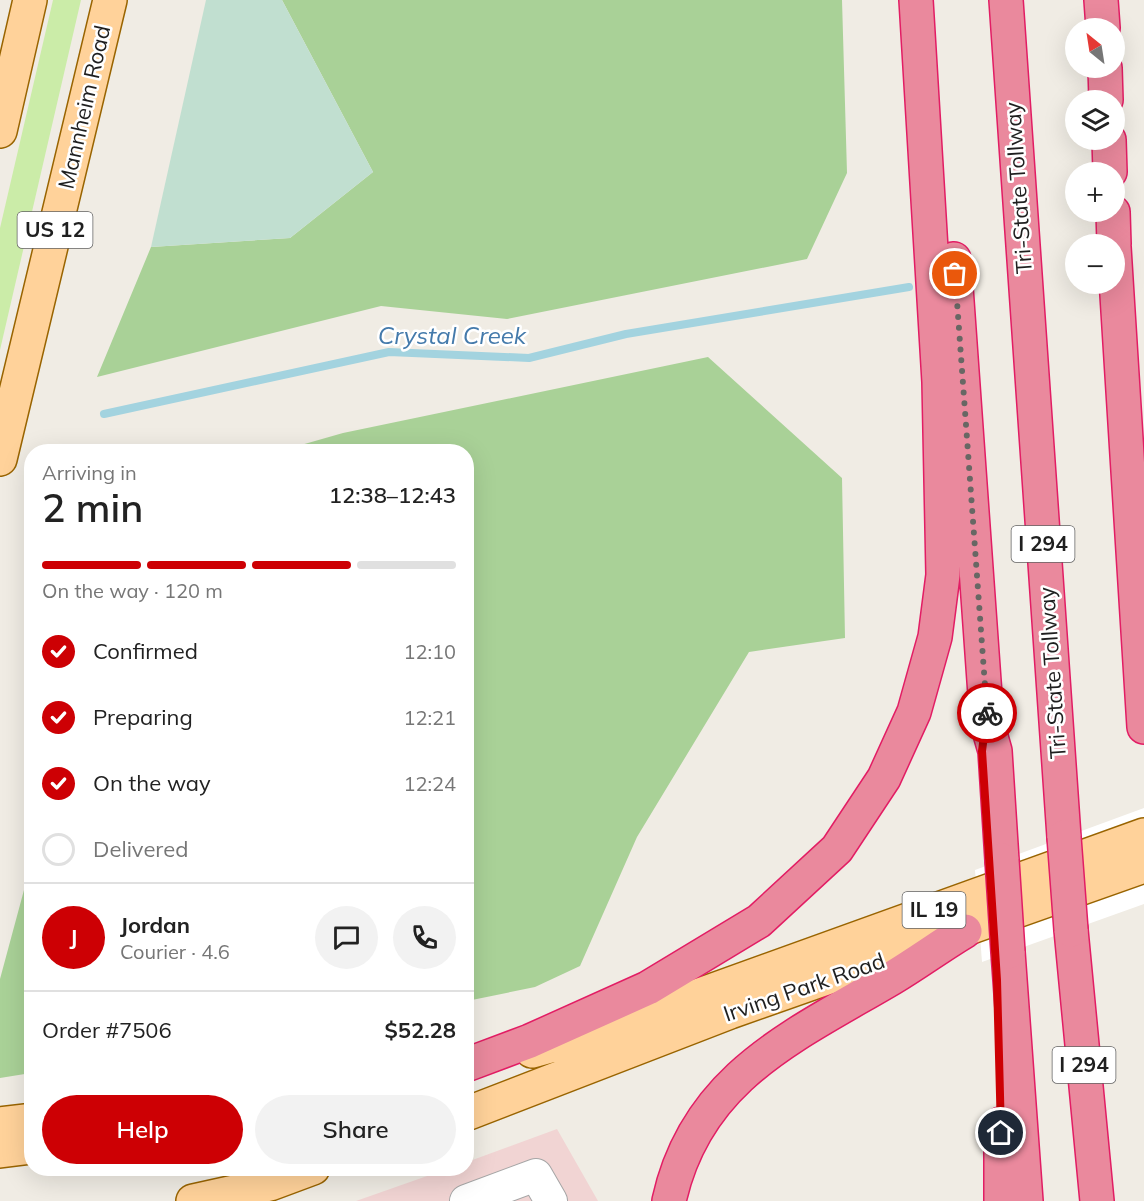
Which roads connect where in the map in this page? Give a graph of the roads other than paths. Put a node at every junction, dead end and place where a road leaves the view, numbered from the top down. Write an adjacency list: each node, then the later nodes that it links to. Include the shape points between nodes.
1 (30, 0): 8 (main road)
2 (110, 0): 12 (main road, Mannheim Road / US 12)
3 (916, 0): 18 (highway, via 939,382 943,575 935,637 914,712 884,778 837,849 759,921 648,988)
4 (933, 0): 17 (highway, bridge, via 987,723 995,751)
5 (1006, 0): 32 (highway, Tri-State Tollway / I 294, bridge, via 1071,930)
6 (1101, 0): 7 (highway)
7 (1102, 18)
8 (0, 131)
9 (1117, 294): 10 (highway)
10 (1120, 342): 11 (highway); 13 (highway)
11 (1144, 411)
12 (0, 459)
13 (1144, 727)
14 (1144, 835): 19 (main road, Irving Park Road / IL 19, via 586,1036)
15 (1144, 866): 16 (main road, Irving Park Road / IL 19)
16 (964, 931): 20 (main road, Irving Park Road / IL 19, via 730,1012); 29 (highway, via 798,1032 739,1075 713,1106 690,1144 674,1176)
17 (1002, 955): 30 (highway); 31 (highway)
18 (474, 1064)
19 (474, 1065)
20 (474, 1111)
21 (24, 1121): 22 (main road)
22 (0, 1125)
23 (24, 1148): 24 (main road)
24 (0, 1151)
25 (292, 1176): 26 (main road)
26 (193, 1201)
27 (466, 1201): 28 (lane, via 536,1175)
28 (551, 1201)
29 (669, 1201)
30 (1001, 1201)
31 (1026, 1201)
32 (1097, 1201)

